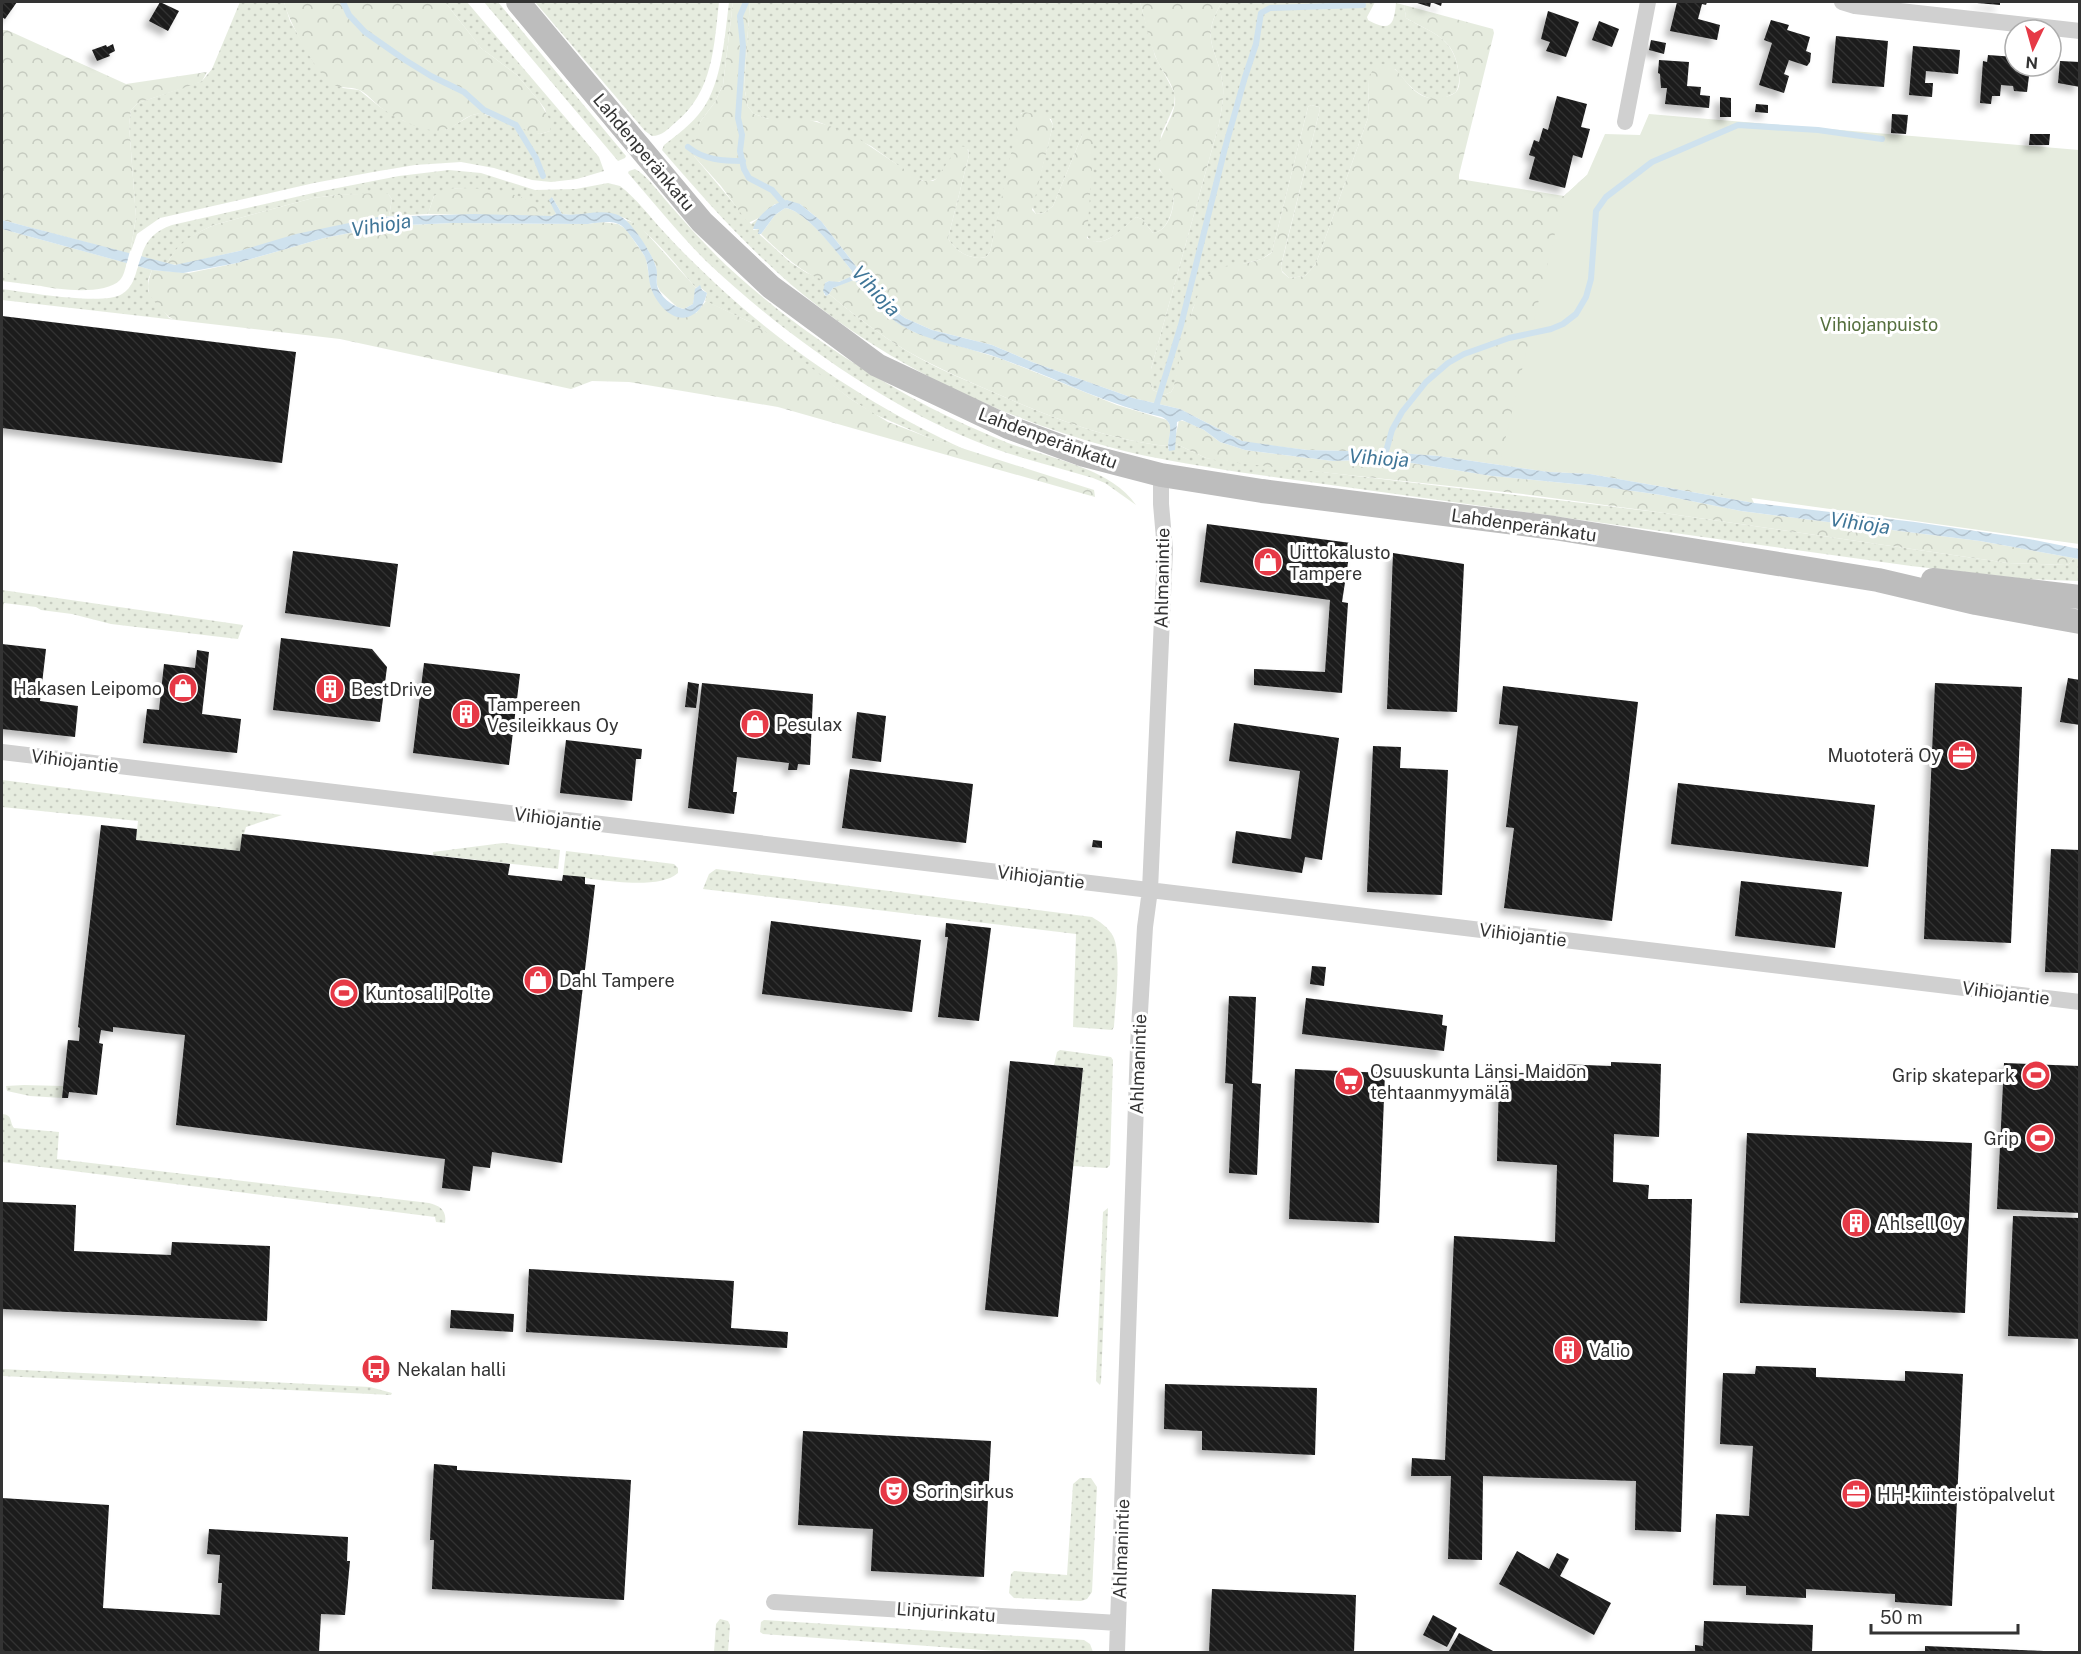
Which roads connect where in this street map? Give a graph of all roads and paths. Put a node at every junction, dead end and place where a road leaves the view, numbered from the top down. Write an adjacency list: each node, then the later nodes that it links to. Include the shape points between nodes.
1 (518, 2): 6 (main road, Lahdenperänkatu, via 702,222 771,286 877,365 1008,428 1084,455)
2 (1648, 2): 5 (street)
3 (1842, 2): 4 (street)
4 (2079, 31)
5 (1625, 122)
6 (1161, 475): 7 (main road, Lahdenperänkatu, via 1554,528); 11 (street, Ahlmanintie, via 1165,550)
7 (1878, 579): 8 (main road, Lahdenperänkatu, via 1934,580); 9 (main road, Lahdenperänkatu)
8 (2079, 597)
9 (2079, 622)
10 (2, 752): 11 (street, Vihiojantie)
11 (1150, 890): 12 (street, Vihiojantie); 14 (street, Ahlmanintie, via 1138,1055)
12 (2079, 1002)
13 (774, 1602): 14 (street, Linjurinkatu)
14 (1118, 1623): 15 (street, Ahlmanintie)
15 (1117, 1653)

